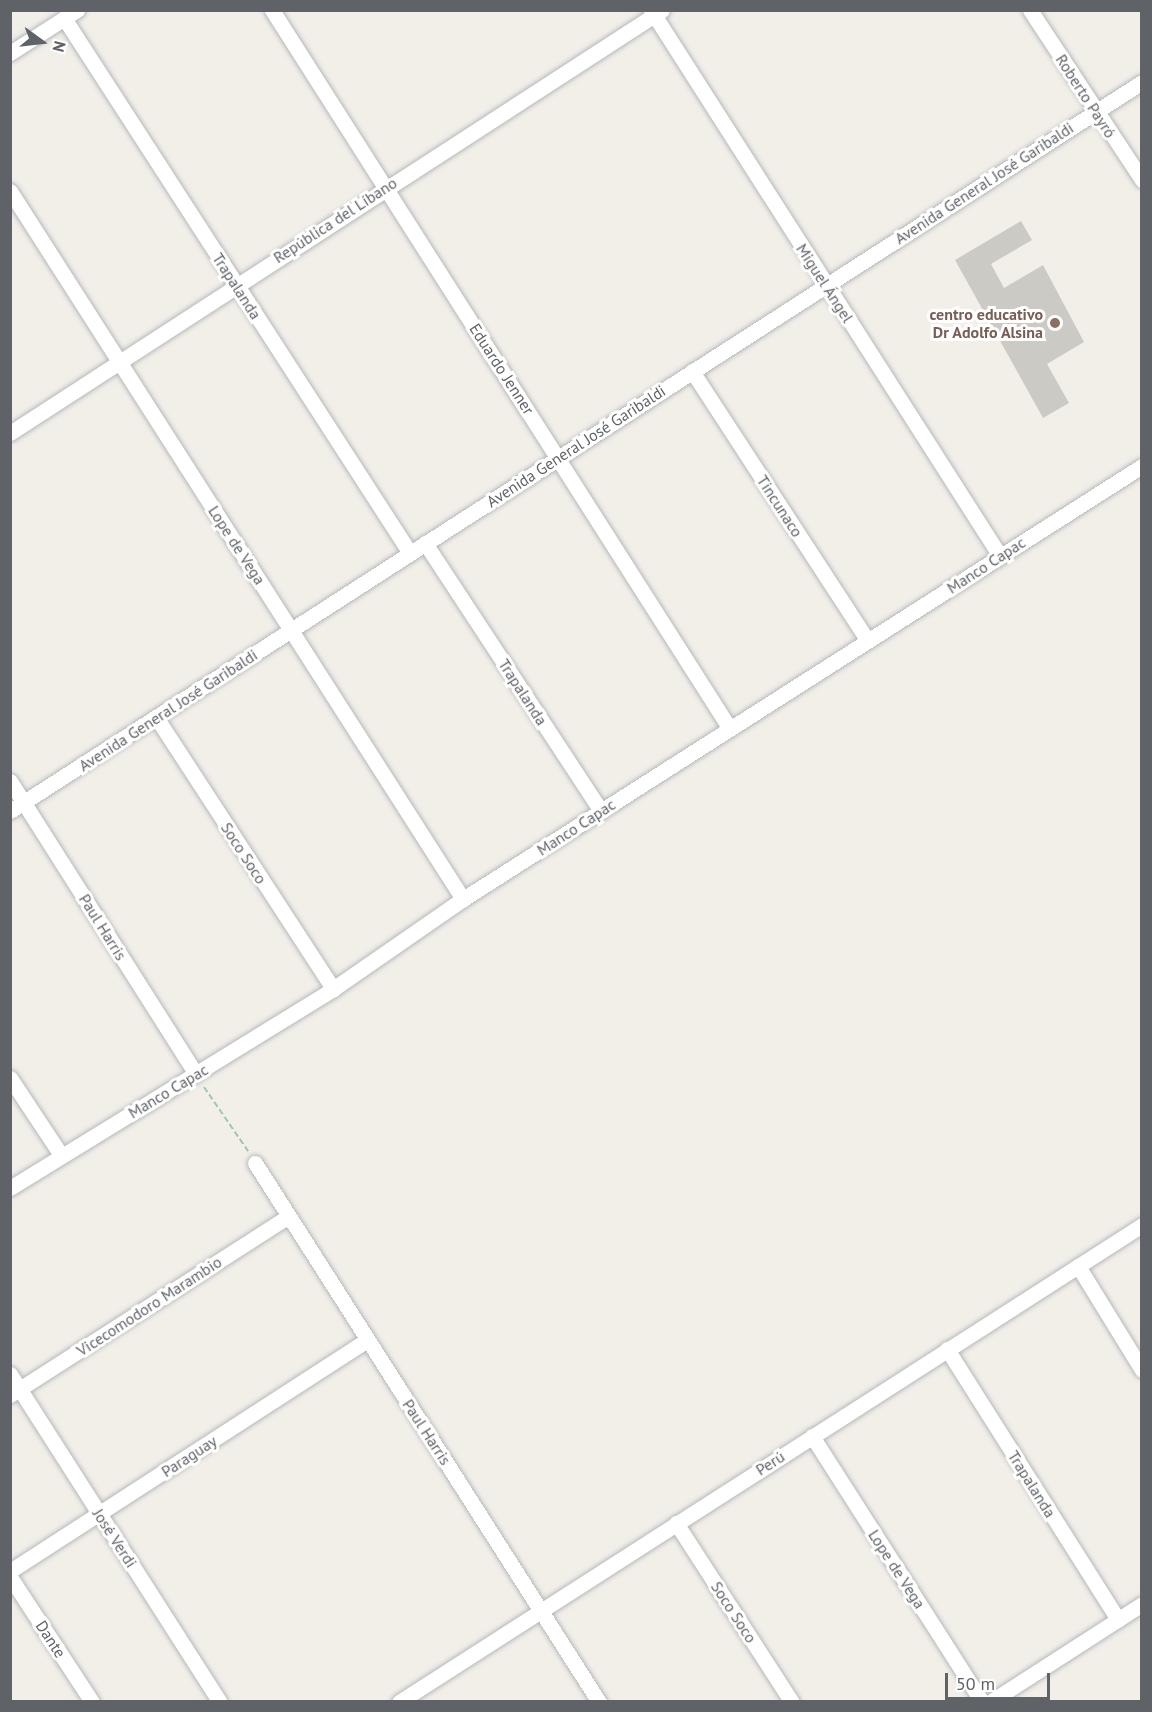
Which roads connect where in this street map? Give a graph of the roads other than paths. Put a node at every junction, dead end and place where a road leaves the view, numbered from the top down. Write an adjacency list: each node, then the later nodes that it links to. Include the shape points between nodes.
1 (272, 10): 9 (street, Eduardo Jenner)
2 (1030, 10): 7 (street, Roberto Payró)
3 (656, 12): 9 (street, República del Líbano); 12 (street, Miguel Ángel)
4 (71, 14): 5 (street); 11 (street, Trapalanda)
5 (10, 53)
6 (1142, 82): 7 (street, Avenida General José Garibaldi)
7 (1095, 111): 8 (street, Roberto Payró); 12 (street, Avenida General José Garibaldi)
8 (1142, 180)
9 (386, 188): 11 (street, República del Líbano); 16 (street, Eduardo Jenner)
10 (10, 191): 13 (street, Lope de Vega)
11 (236, 283): 13 (street, República del Líbano); 19 (street, Trapalanda)
12 (826, 285): 14 (street, Avenida General José Garibaldi); 20 (street, Miguel Ángel)
13 (118, 360): 15 (street, República del Líbano); 21 (street, Lope de Vega)
14 (692, 371): 16 (street, Avenida General José Garibaldi); 22 (street, Tincunaco)
15 (10, 433)
16 (560, 457): 18 (street, Avenida General José Garibaldi); 24 (street, Eduardo Jenner)
17 (1142, 466): 20 (street, Manco Capac)
18 (425, 543): 19 (street, Avenida General José Garibaldi); 28 (street, Trapalanda)
19 (410, 554): 21 (street, Avenida General José Garibaldi)
20 (1000, 556): 22 (street, Manco Capac)
21 (291, 630): 23 (street, Avenida General José Garibaldi); 29 (street, Lope de Vega)
22 (867, 641): 24 (street, Manco Capac)
23 (156, 717): 26 (street, Avenida General José Garibaldi); 30 (street, Soco Soco)
24 (730, 729): 28 (street, Manco Capac)
25 (10, 781): 26 (street, Paul Harris)
26 (24, 802): 27 (street, Avenida General José Garibaldi); 31 (street, Paul Harris)
27 (10, 811)
28 (601, 811): 29 (street, Manco Capac)
29 (463, 899): 30 (street, Manco Capac)
30 (333, 989): 31 (street, Manco Capac)
31 (196, 1074): 33 (street, Manco Capac)
32 (10, 1078): 33 (street)
33 (61, 1155): 35 (street, Manco Capac)
34 (255, 1163): 36 (street, Paul Harris)
35 (10, 1188)
36 (287, 1217): 39 (street, Paul Harris); 43 (street, Vicecomodoro Marambio)
37 (1142, 1225): 38 (street, Perú)
38 (1078, 1266): 40 (street, Perú); 41 (street)
39 (367, 1340): 45 (street, Paraguay); 50 (street, Paul Harris)
40 (947, 1349): 44 (street, Perú); 51 (street, Trapalanda)
41 (1142, 1370)
42 (10, 1374): 43 (street, José Verdi)
43 (15, 1392): 45 (street, José Verdi)
44 (812, 1436): 46 (street, Perú); 57 (street, Lope de Vega)
45 (100, 1513): 47 (street, Paraguay); 53 (street, José Verdi)
46 (676, 1523): 50 (street, Perú); 56 (street, Soco Soco)
47 (10, 1571)
48 (10, 1577): 52 (street, Dante)
49 (1142, 1604): 51 (street)
50 (540, 1610): 54 (street, Perú); 55 (street, Paul Harris)
51 (1118, 1619): 58 (street)
52 (92, 1701)
53 (220, 1701)
54 (399, 1701)
55 (599, 1701)
56 (792, 1701)
57 (982, 1701)
58 (990, 1701)

